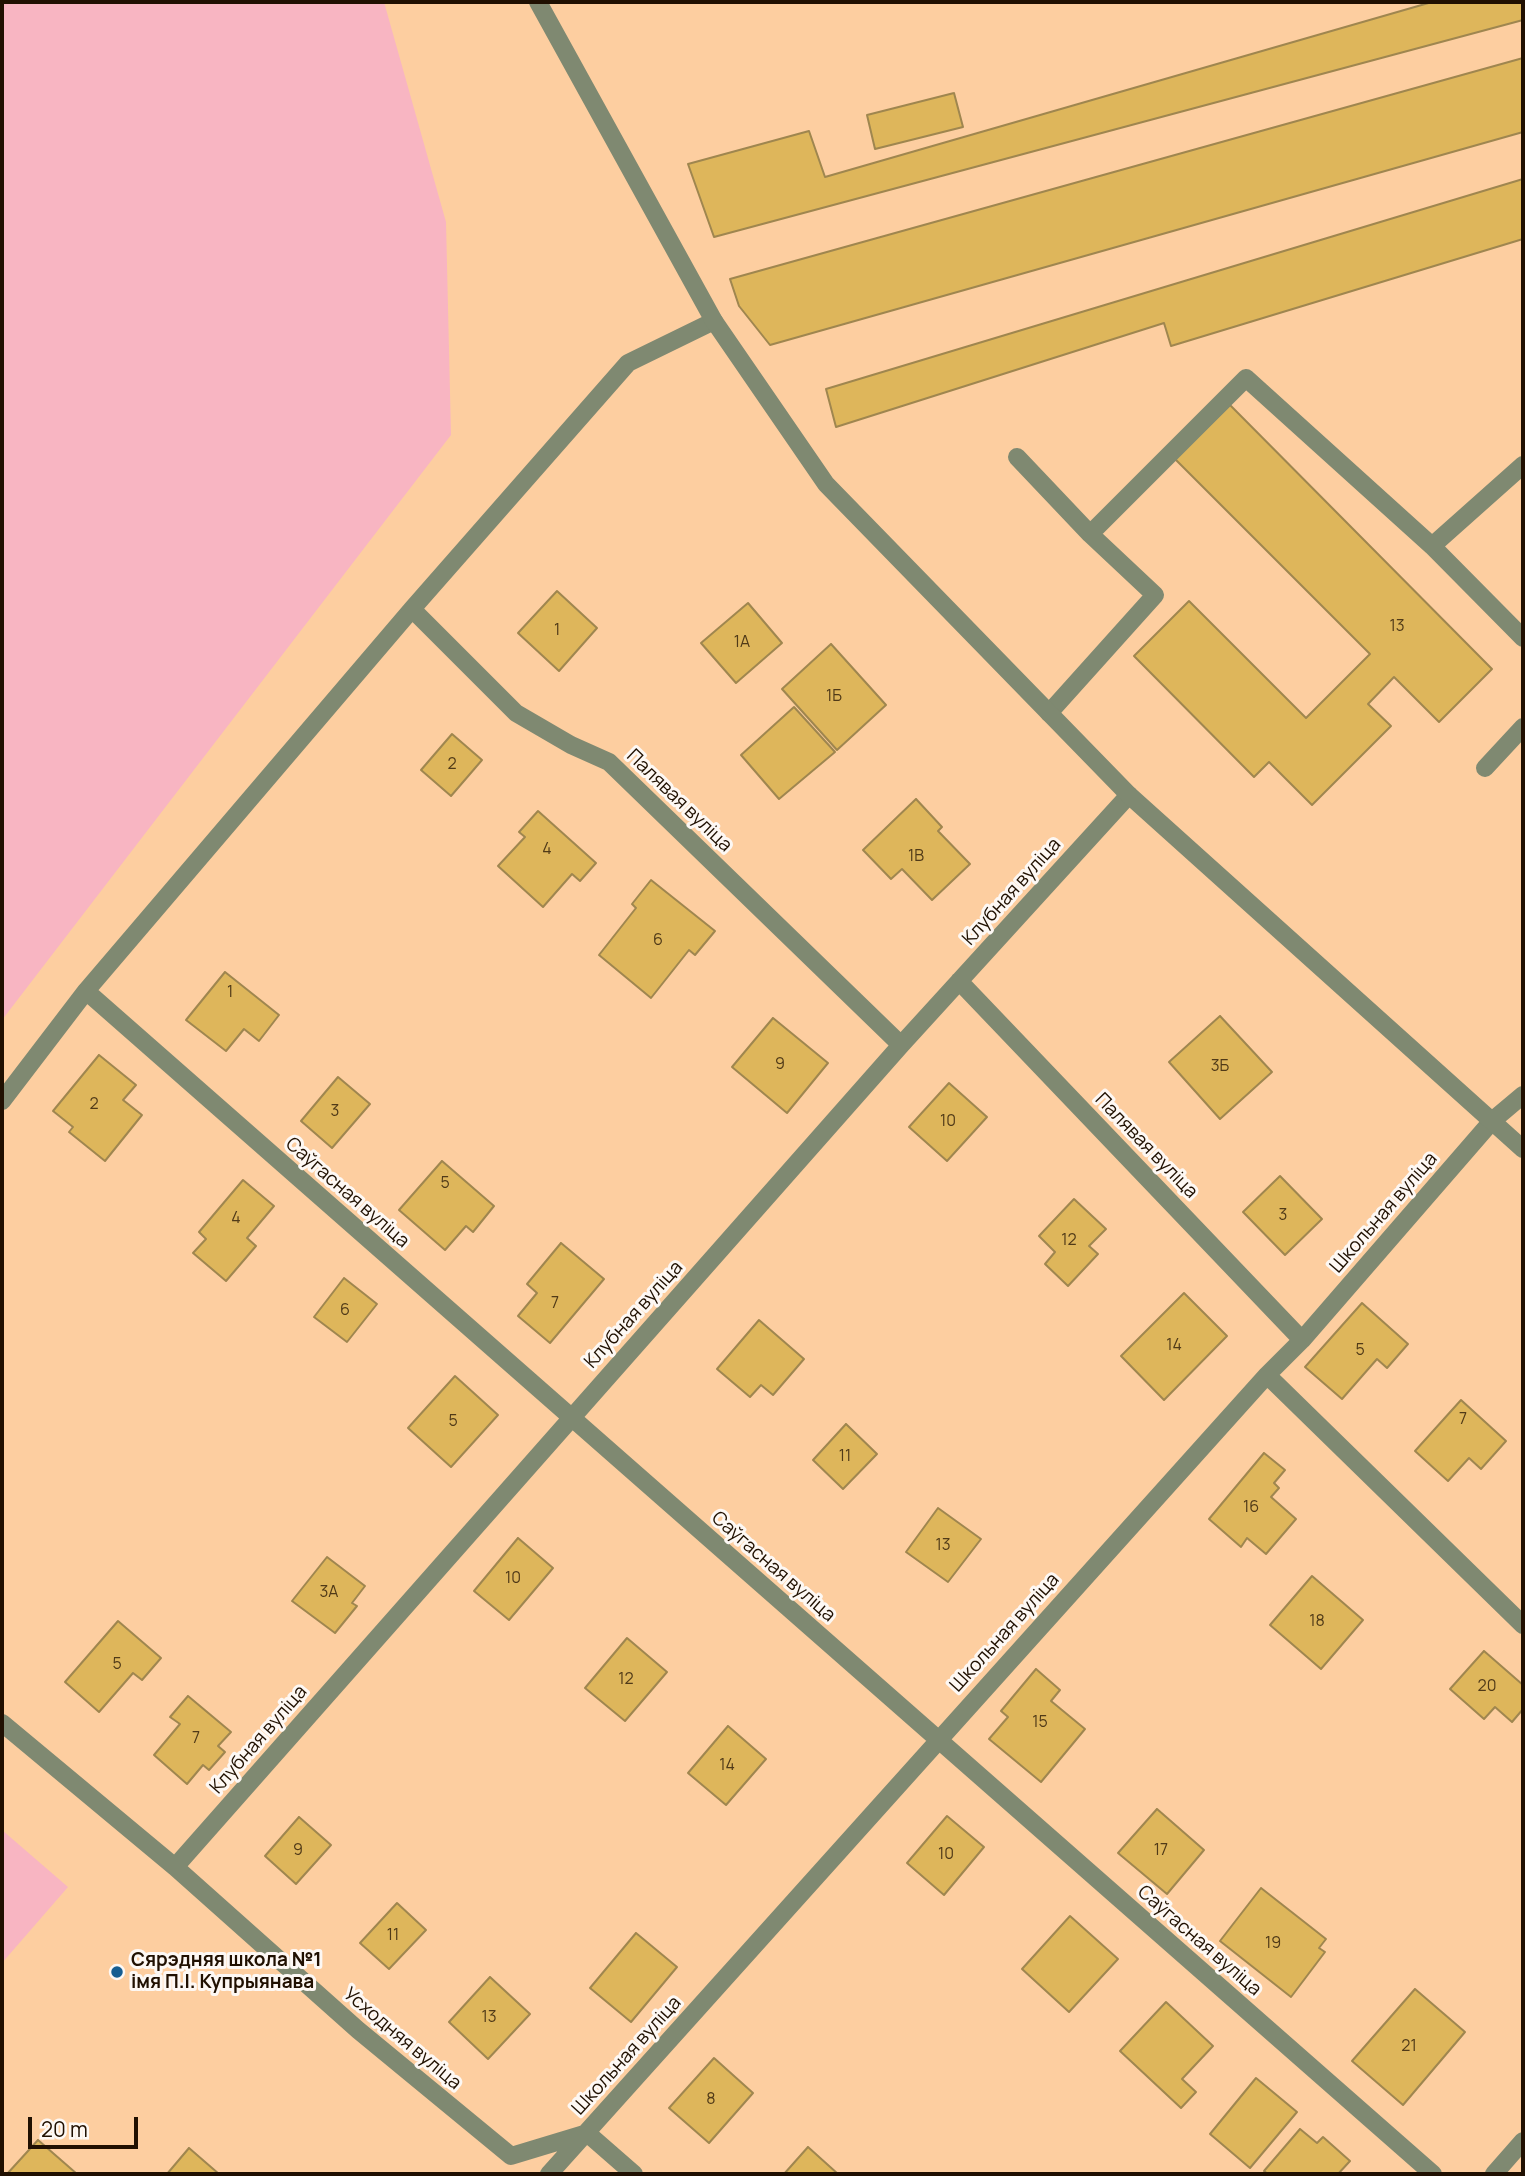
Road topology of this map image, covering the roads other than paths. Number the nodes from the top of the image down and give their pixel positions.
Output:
1 (538, 2) edge
2 (714, 321) junction
3 (1017, 457) dead end
4 (1523, 465) edge
5 (1090, 534) junction
6 (1432, 546) junction
7 (412, 609) junction
8 (1523, 638) edge
9 (1049, 713) junction
10 (1523, 727) edge
11 (1485, 768) dead end
12 (1129, 795) junction
13 (959, 981) junction
14 (86, 991) junction
15 (901, 1045) junction
16 (1523, 1095) edge
17 (2, 1101) edge
18 (1492, 1121) junction
19 (1523, 1149) edge
20 (1302, 1340) junction
21 (1267, 1375) junction
22 (570, 1418) junction
23 (1523, 1625) edge
24 (2, 1723) edge
25 (937, 1740) junction
26 (175, 1867) junction
27 (587, 2133) junction
28 (1523, 2141) edge
29 (550, 2174) edge
30 (634, 2174) edge
31 (1433, 2174) edge
32 (1494, 2174) edge

1 - 2 street
2 - 7 street
2 - 9 street
3 - 5 street
4 - 6 street
5 - 6 street
5 - 9 street
6 - 8 street
7 - 14 street
7 - 15 street, Палявая вуліца
9 - 12 street
10 - 11 street
12 - 13 street, Клубная вуліца
12 - 18 street
13 - 15 street, Клубная вуліца
13 - 20 street, Палявая вуліца
14 - 17 street
14 - 22 street, Саўгасная вуліца
15 - 22 street, Клубная вуліца
16 - 18 street, Школьная вуліца
18 - 19 street
18 - 20 street, Школьная вуліца
20 - 21 street, Школьная вуліца
21 - 23 street
21 - 25 street, Школьная вуліца
22 - 25 street, Саўгасная вуліца
22 - 26 street, Клубная вуліца
24 - 26 street, Усходняя вуліца
25 - 27 street, Школьная вуліца
25 - 31 street, Саўгасная вуліца
26 - 27 street, Усходняя вуліца
27 - 29 street, Школьная вуліца
27 - 30 street
28 - 32 street

